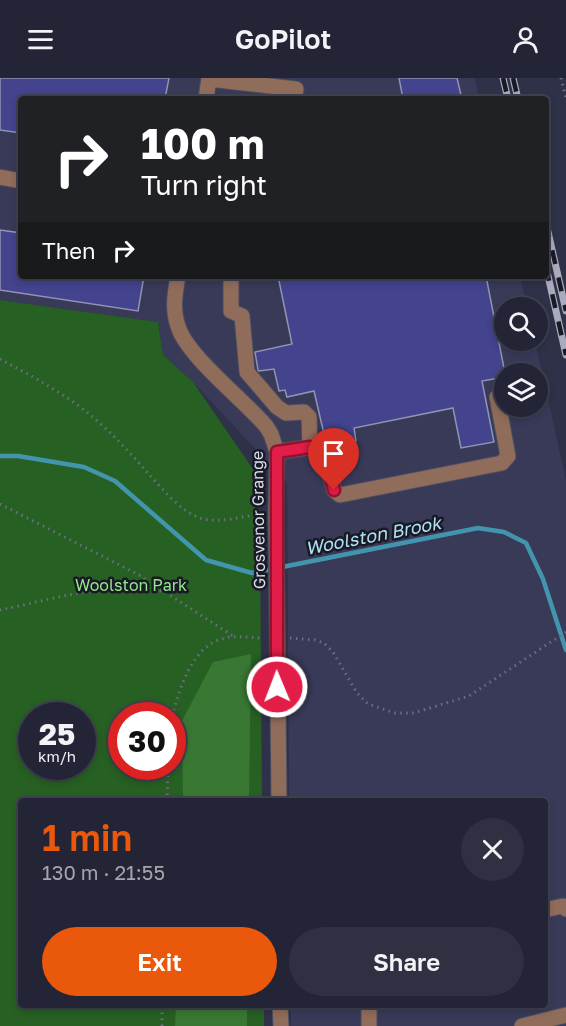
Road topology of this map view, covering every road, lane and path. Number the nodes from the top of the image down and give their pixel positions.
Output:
1 (209, 78) edge
2 (561, 78) edge
3 (206, 96) edge
4 (295, 96) edge
5 (566, 98) edge
6 (0, 177) edge
7 (18, 180) edge
8 (178, 279) edge
9 (231, 279) edge
10 (0, 359) edge
11 (501, 417) edge
12 (310, 447) junction
13 (277, 452) junction
14 (0, 504) edge
15 (276, 512) junction
16 (152, 588) junction
17 (0, 610) edge
18 (566, 632) edge
19 (234, 637) junction
20 (265, 638) dead end
21 (286, 638) dead end
22 (176, 702) edge
23 (168, 780) edge
24 (167, 798) edge
25 (279, 798) edge
26 (548, 909) edge
27 (566, 909) edge
28 (162, 1008) edge
29 (280, 1008) edge
30 (369, 1008) edge
31 (566, 1015) edge
32 (162, 1026) edge
33 (281, 1026) edge
34 (369, 1026) edge
35 (522, 1026) edge

1 - 3 street
1 - 4 street
2 - 5 path
6 - 7 street
8 - 13 street, Grosvenor Grange
9 - 12 street
10 - 15 path
11 - 12 street
12 - 13 street
13 - 15 street, Grosvenor Grange
14 - 16 path
15 - 25 street, Grosvenor Grange
16 - 17 path
16 - 19 path
18 - 21 path
19 - 20 path
19 - 22 path
23 - 24 path
26 - 27 street
28 - 32 path
29 - 33 street
30 - 34 street
31 - 35 street

